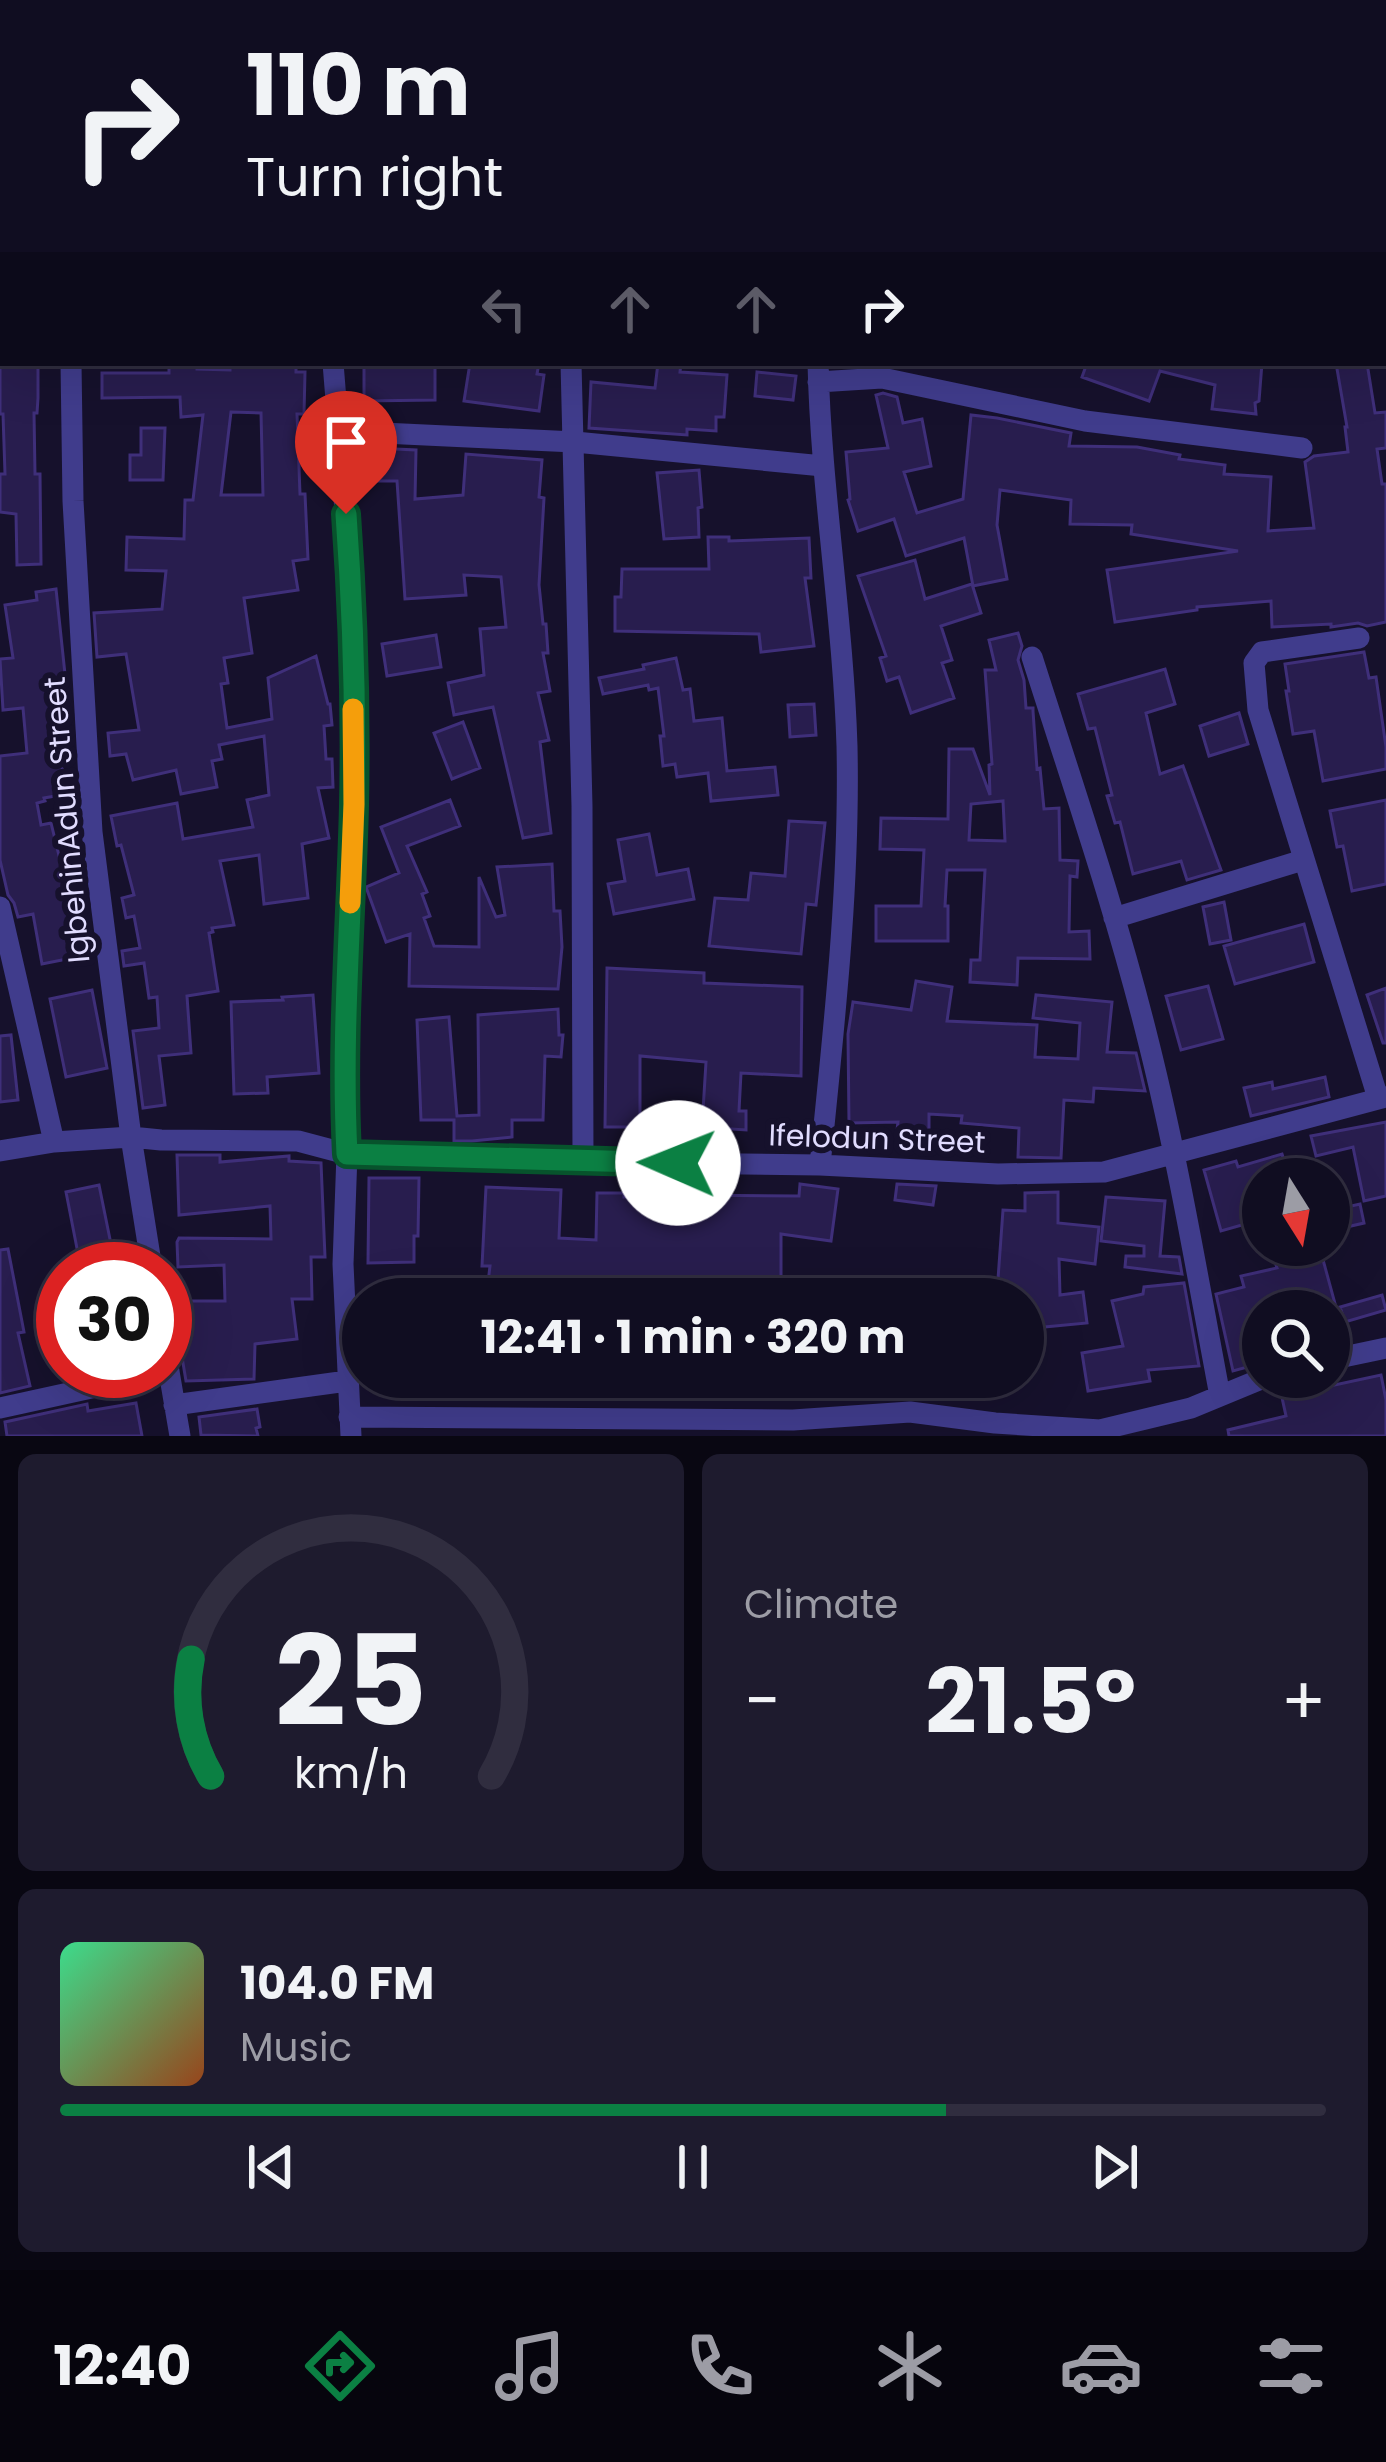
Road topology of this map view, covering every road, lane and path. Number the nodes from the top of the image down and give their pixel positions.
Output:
1 (71, 366) edge
2 (333, 366) edge
3 (571, 366) edge
4 (818, 373) edge
5 (340, 431) junction
6 (575, 442) junction
7 (1301, 448) dead end
8 (824, 466) junction
9 (1359, 638) dead end
10 (1032, 657) dead end
11 (1303, 860) junction
12 (0, 907) edge
13 (1114, 918) junction
14 (1382, 1097) edge
15 (131, 1136) junction
16 (54, 1142) junction
17 (0, 1151) edge
18 (347, 1154) junction
19 (1174, 1154) junction
20 (583, 1162) junction
21 (820, 1165) junction
22 (148, 1242) edge
23 (343, 1278) edge
24 (1386, 1348) edge
25 (1350, 1356) edge
26 (342, 1382) edge
27 (1242, 1387) edge
28 (1220, 1396) junction
29 (36, 1398) edge
30 (174, 1398) edge
31 (175, 1405) junction
32 (0, 1408) edge
33 (350, 1426) edge
34 (180, 1436) edge

1 - 15 street, IgbehinAdun Street
2 - 5 street
3 - 6 street
4 - 7 street
4 - 8 street
5 - 6 street
5 - 18 street
6 - 8 street
6 - 20 street
8 - 21 street
9 - 11 street
10 - 13 street
11 - 13 street
11 - 14 street
12 - 16 street
13 - 19 street
14 - 19 street, Ifelodun Street
15 - 16 street, Ifelodun Street
15 - 18 street, Ifelodun Street
15 - 22 street, IgbehinAdun Street
16 - 17 street, Ifelodun Street
18 - 20 street, Ifelodun Street
18 - 23 street
19 - 21 street, Ifelodun Street
19 - 28 street
20 - 21 street, Ifelodun Street
24 - 25 street
26 - 31 street
27 - 28 street
28 - 33 street
29 - 32 street
30 - 31 street
31 - 34 street

